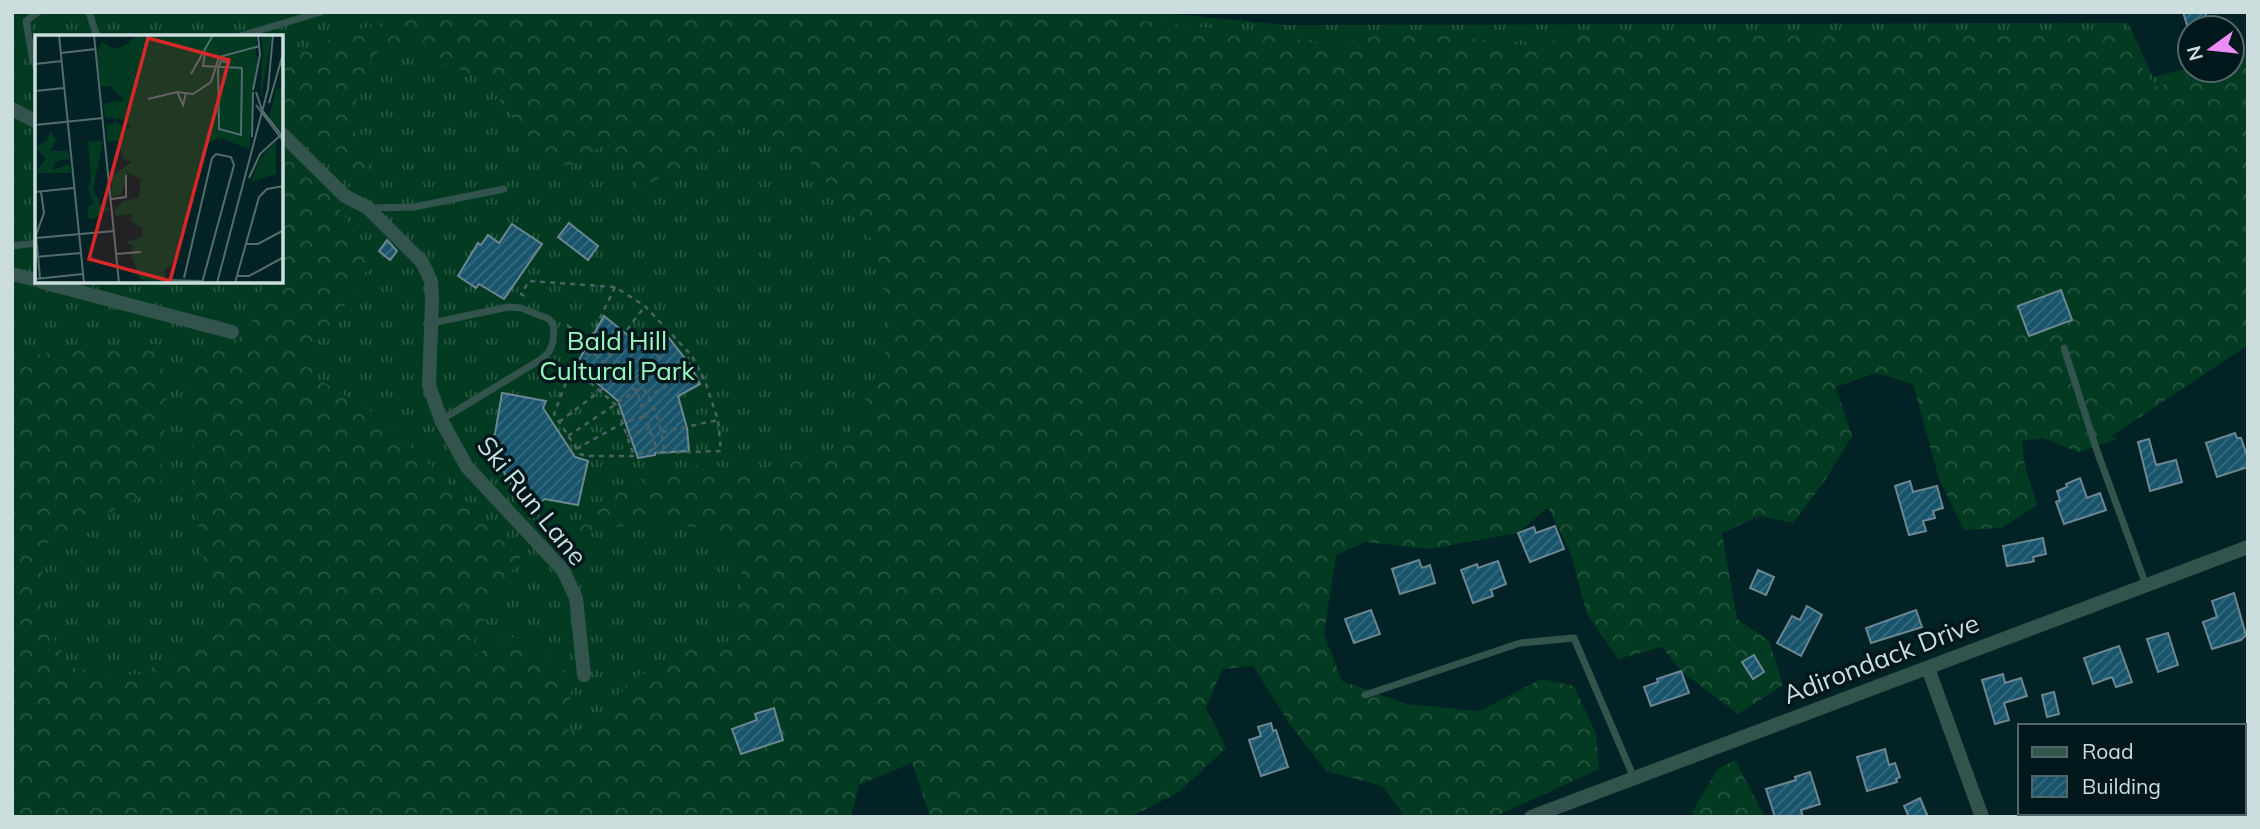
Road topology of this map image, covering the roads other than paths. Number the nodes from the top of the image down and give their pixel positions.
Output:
1 (38, 12) edge
2 (89, 12) edge
3 (321, 12) edge
4 (96, 35) edge
5 (244, 35) edge
6 (35, 64) edge
7 (12, 109) edge
8 (35, 121) edge
9 (284, 136) edge
10 (504, 189) dead end
11 (368, 208) junction
12 (35, 243) edge
13 (12, 246) edge
14 (12, 274) edge
15 (35, 280) edge
16 (50, 284) edge
17 (432, 323) junction
18 (232, 332) dead end
19 (2064, 348) dead end
20 (441, 420) junction
21 (2248, 547) edge
22 (2146, 586) junction
23 (1927, 668) junction
24 (584, 675) dead end
25 (1366, 695) dead end
26 (1634, 778) junction
27 (1531, 817) edge
28 (1982, 817) edge

1 - 6 lane
2 - 4 lane
3 - 5 lane
7 - 8 street
9 - 11 street, Ski Run Lane
10 - 11 lane
11 - 17 street, Ski Run Lane
12 - 13 lane
14 - 15 street
16 - 18 street
17 - 20 street, Ski Run Lane
17 - 20 lane
19 - 22 lane
20 - 24 street, Ski Run Lane
21 - 22 street, Adirondack Drive
22 - 23 street, Adirondack Drive
23 - 26 street, Adirondack Drive
23 - 28 street
25 - 26 lane
26 - 27 street, Adirondack Drive

